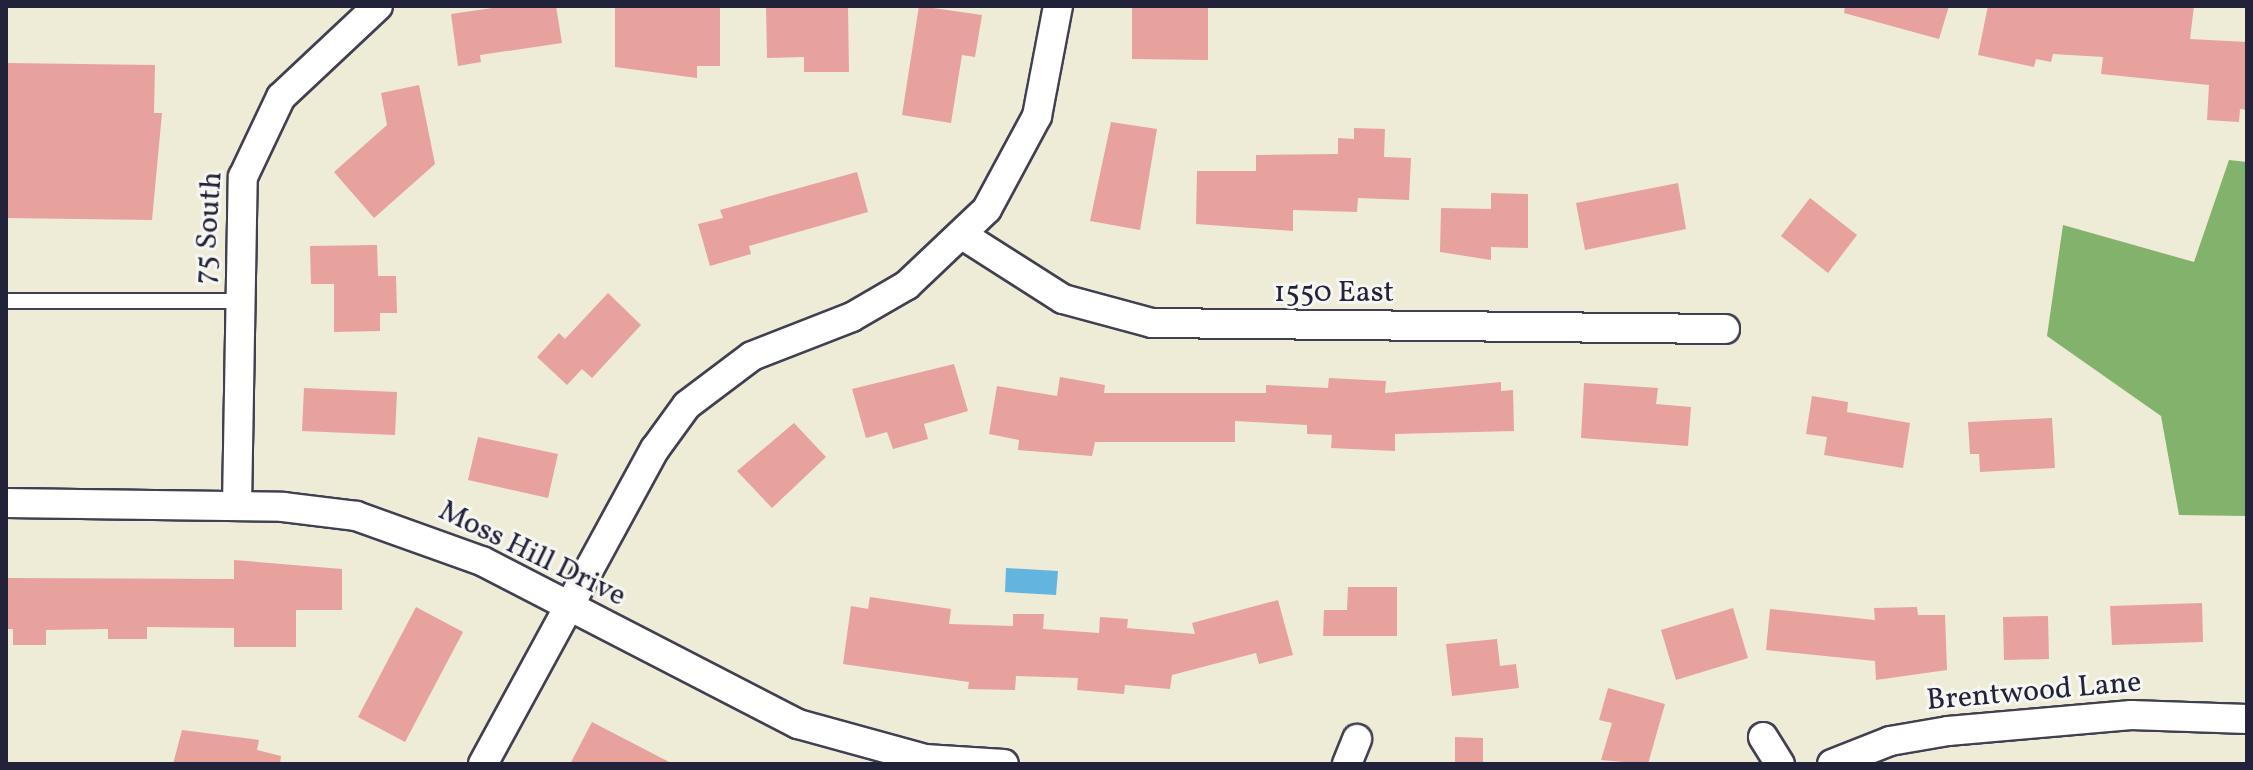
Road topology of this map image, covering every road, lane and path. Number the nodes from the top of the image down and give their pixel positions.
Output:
1 (378, 6) edge
2 (1058, 6) edge
3 (964, 236) junction
4 (6, 301) edge
5 (237, 301) junction
6 (1725, 329) dead end
7 (6, 503) edge
8 (237, 506) junction
9 (569, 607) junction
10 (2247, 719) edge
11 (1763, 737) dead end
12 (483, 764) edge
13 (1004, 764) edge
14 (1780, 764) edge
15 (1832, 764) edge

1 - 5 street, 75 South
2 - 3 street
3 - 6 street, 1550 East
3 - 9 street
4 - 5 lane
5 - 8 street, 75 South
7 - 8 street, Moss Hill Drive
8 - 9 street, Moss Hill Drive
9 - 12 street
9 - 13 street, Moss Hill Drive
10 - 15 street, Brentwood Lane
11 - 14 street

